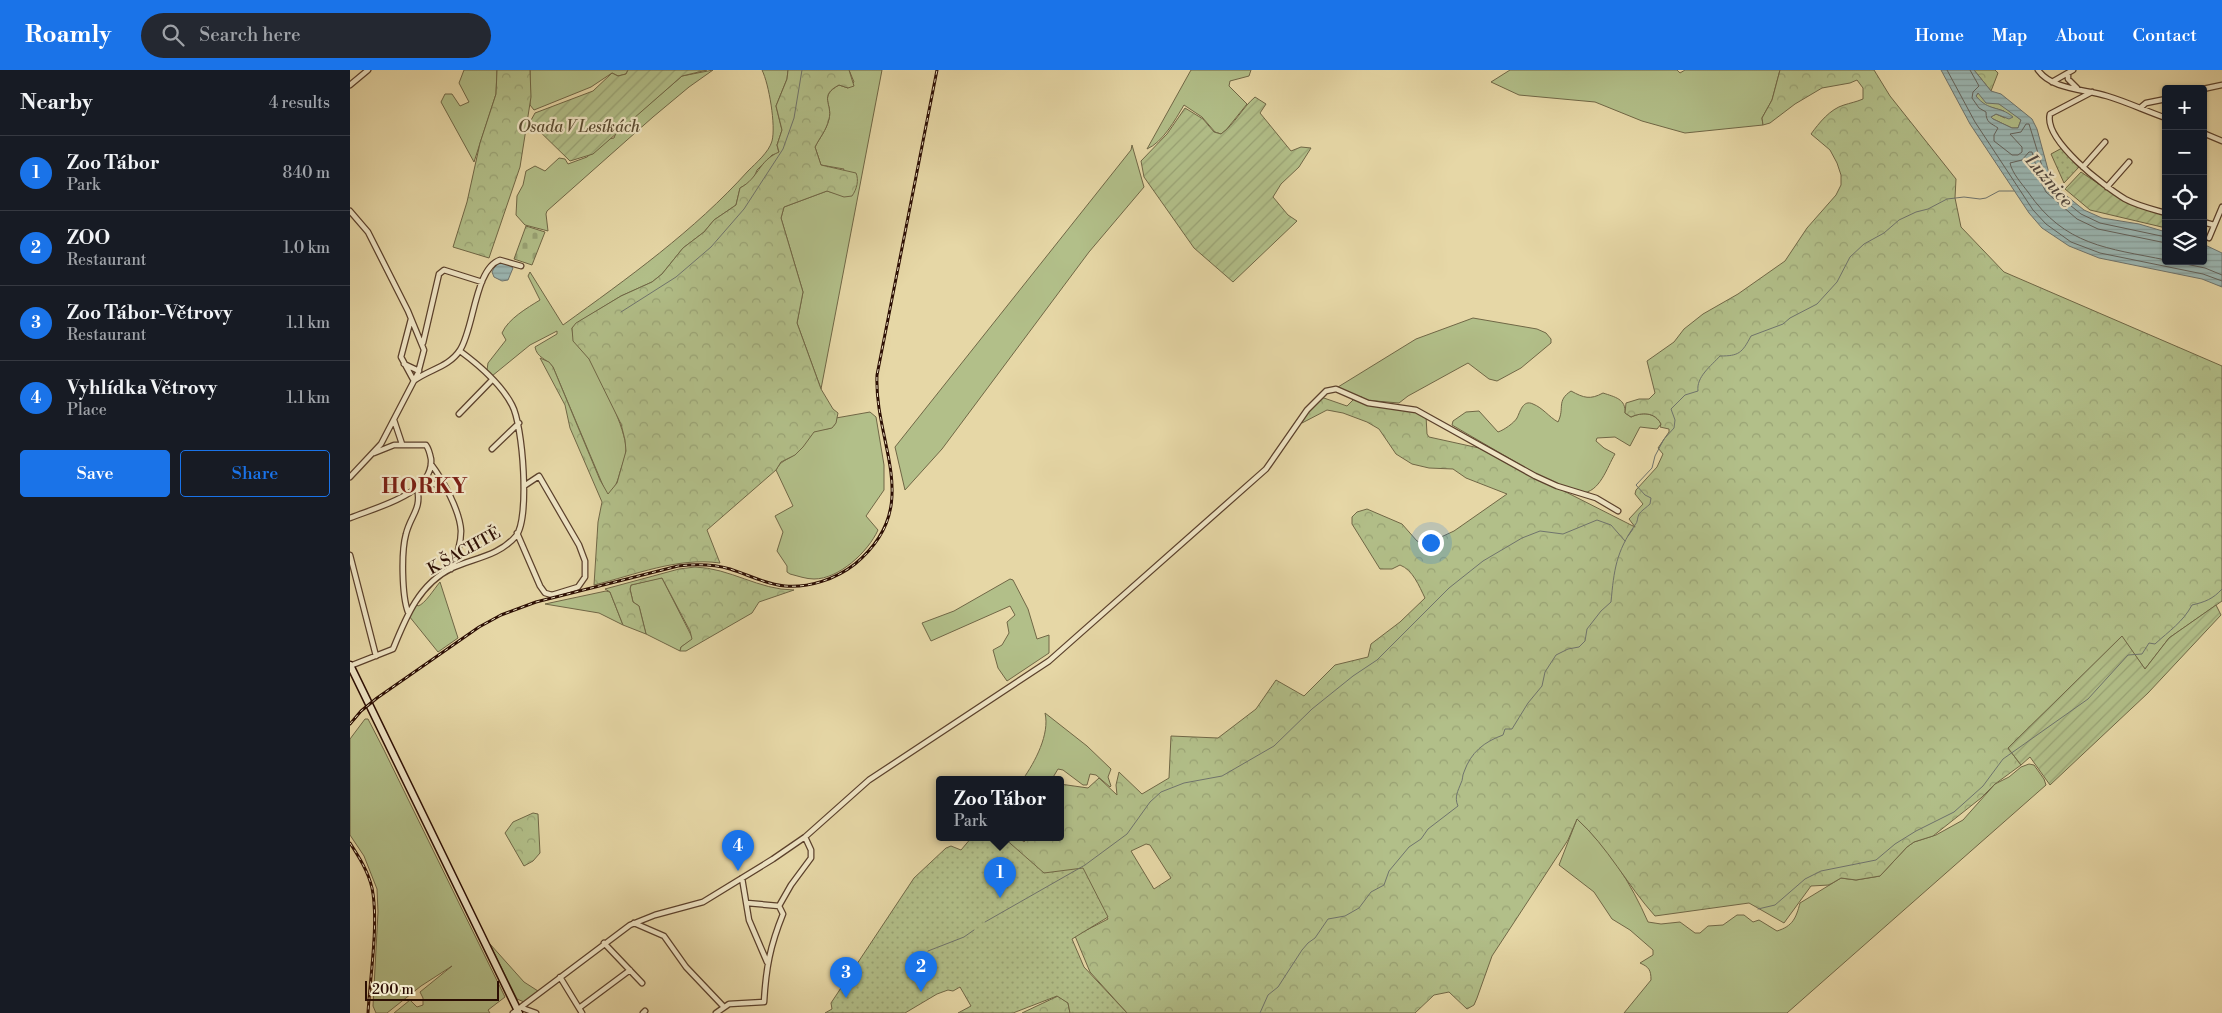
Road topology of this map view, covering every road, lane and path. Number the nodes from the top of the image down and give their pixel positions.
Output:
1 (368, 70) edge
2 (2038, 70) edge
3 (2073, 70) edge
4 (2068, 73) junction
5 (2052, 82) junction
6 (350, 84) edge
7 (2222, 85) edge
8 (2077, 88) junction
9 (2207, 88) edge
10 (2092, 92) junction
11 (2162, 99) edge
12 (2140, 108) junction
13 (2162, 116) edge
14 (2207, 135) edge
15 (2222, 141) edge
16 (2105, 142) dead end
17 (2129, 162) dead end
18 (2084, 167) junction
19 (2107, 186) junction
20 (2222, 207) edge
21 (350, 211) edge
22 (2162, 212) edge
23 (2207, 223) edge
24 (2214, 225) junction
25 (2209, 238) dead end
26 (521, 266) dead end
27 (482, 282) junction
28 (411, 319) junction
29 (423, 343) junction
30 (460, 351) junction
31 (404, 364) junction
32 (419, 371) junction
33 (492, 380) junction
34 (414, 381) junction
35 (459, 414) dead end
36 (394, 418) junction
37 (519, 423) junction
38 (402, 444) junction
39 (492, 449) dead end
40 (372, 454) junction
41 (431, 464) junction
42 (350, 477) edge
43 (422, 483) junction
44 (444, 485) junction
45 (417, 486) junction
46 (524, 486) junction
47 (1618, 511) dead end
48 (350, 518) edge
49 (518, 533) junction
50 (350, 555) edge
51 (451, 569) junction
52 (408, 612) junction
53 (376, 656) junction
54 (350, 666) edge
55 (805, 837) junction
56 (742, 878) junction
57 (747, 902) junction
58 (779, 906) junction
59 (634, 923) junction
60 (604, 943) junction
61 (767, 964) junction
62 (630, 970) junction
63 (560, 977) junction
64 (642, 983) dead end
65 (723, 1006) junction
66 (518, 1011) edge
67 (581, 1011) edge
68 (536, 1013) edge
69 (716, 1013) edge

1 - 6 street
2 - 5 street
3 - 4 street
4 - 5 street
4 - 8 street
5 - 8 street
7 - 9 street
8 - 10 street
10 - 12 street
10 - 18 street
11 - 12 street
12 - 13 street
14 - 15 street
16 - 18 street
17 - 19 street
18 - 19 street
19 - 22 street
20 - 24 street
21 - 28 street
23 - 24 street
24 - 25 street
26 - 27 street
27 - 29 street
27 - 30 street
28 - 29 street
28 - 31 street
29 - 32 street
30 - 33 street, K ŠACHTĚ
30 - 34 street
31 - 32 street
31 - 34 street
32 - 34 street
33 - 35 street
33 - 37 street, K ŠACHTĚ
34 - 36 street
36 - 38 street
36 - 40 street
37 - 39 street
37 - 46 street, K ŠACHTĚ
38 - 40 street
38 - 41 street
40 - 42 street
41 - 43 street
41 - 44 street
43 - 44 street
43 - 45 street
44 - 51 street
45 - 48 street
45 - 52 street
46 - 49 street, K ŠACHTĚ
46 - 49 street
47 - 55 street
49 - 51 street, K ŠACHTĚ
50 - 53 street
51 - 52 street, K ŠACHTĚ
52 - 53 street, K ŠACHTĚ
53 - 54 street, K ŠACHTĚ
54 - 66 street
55 - 56 street
55 - 58 street
56 - 57 street
56 - 59 street
57 - 58 street
57 - 61 street
58 - 61 street
59 - 60 street
59 - 65 street
60 - 62 street
60 - 63 street
61 - 65 street
62 - 64 street
62 - 67 street
63 - 66 street
63 - 67 street
65 - 69 street
66 - 68 street

